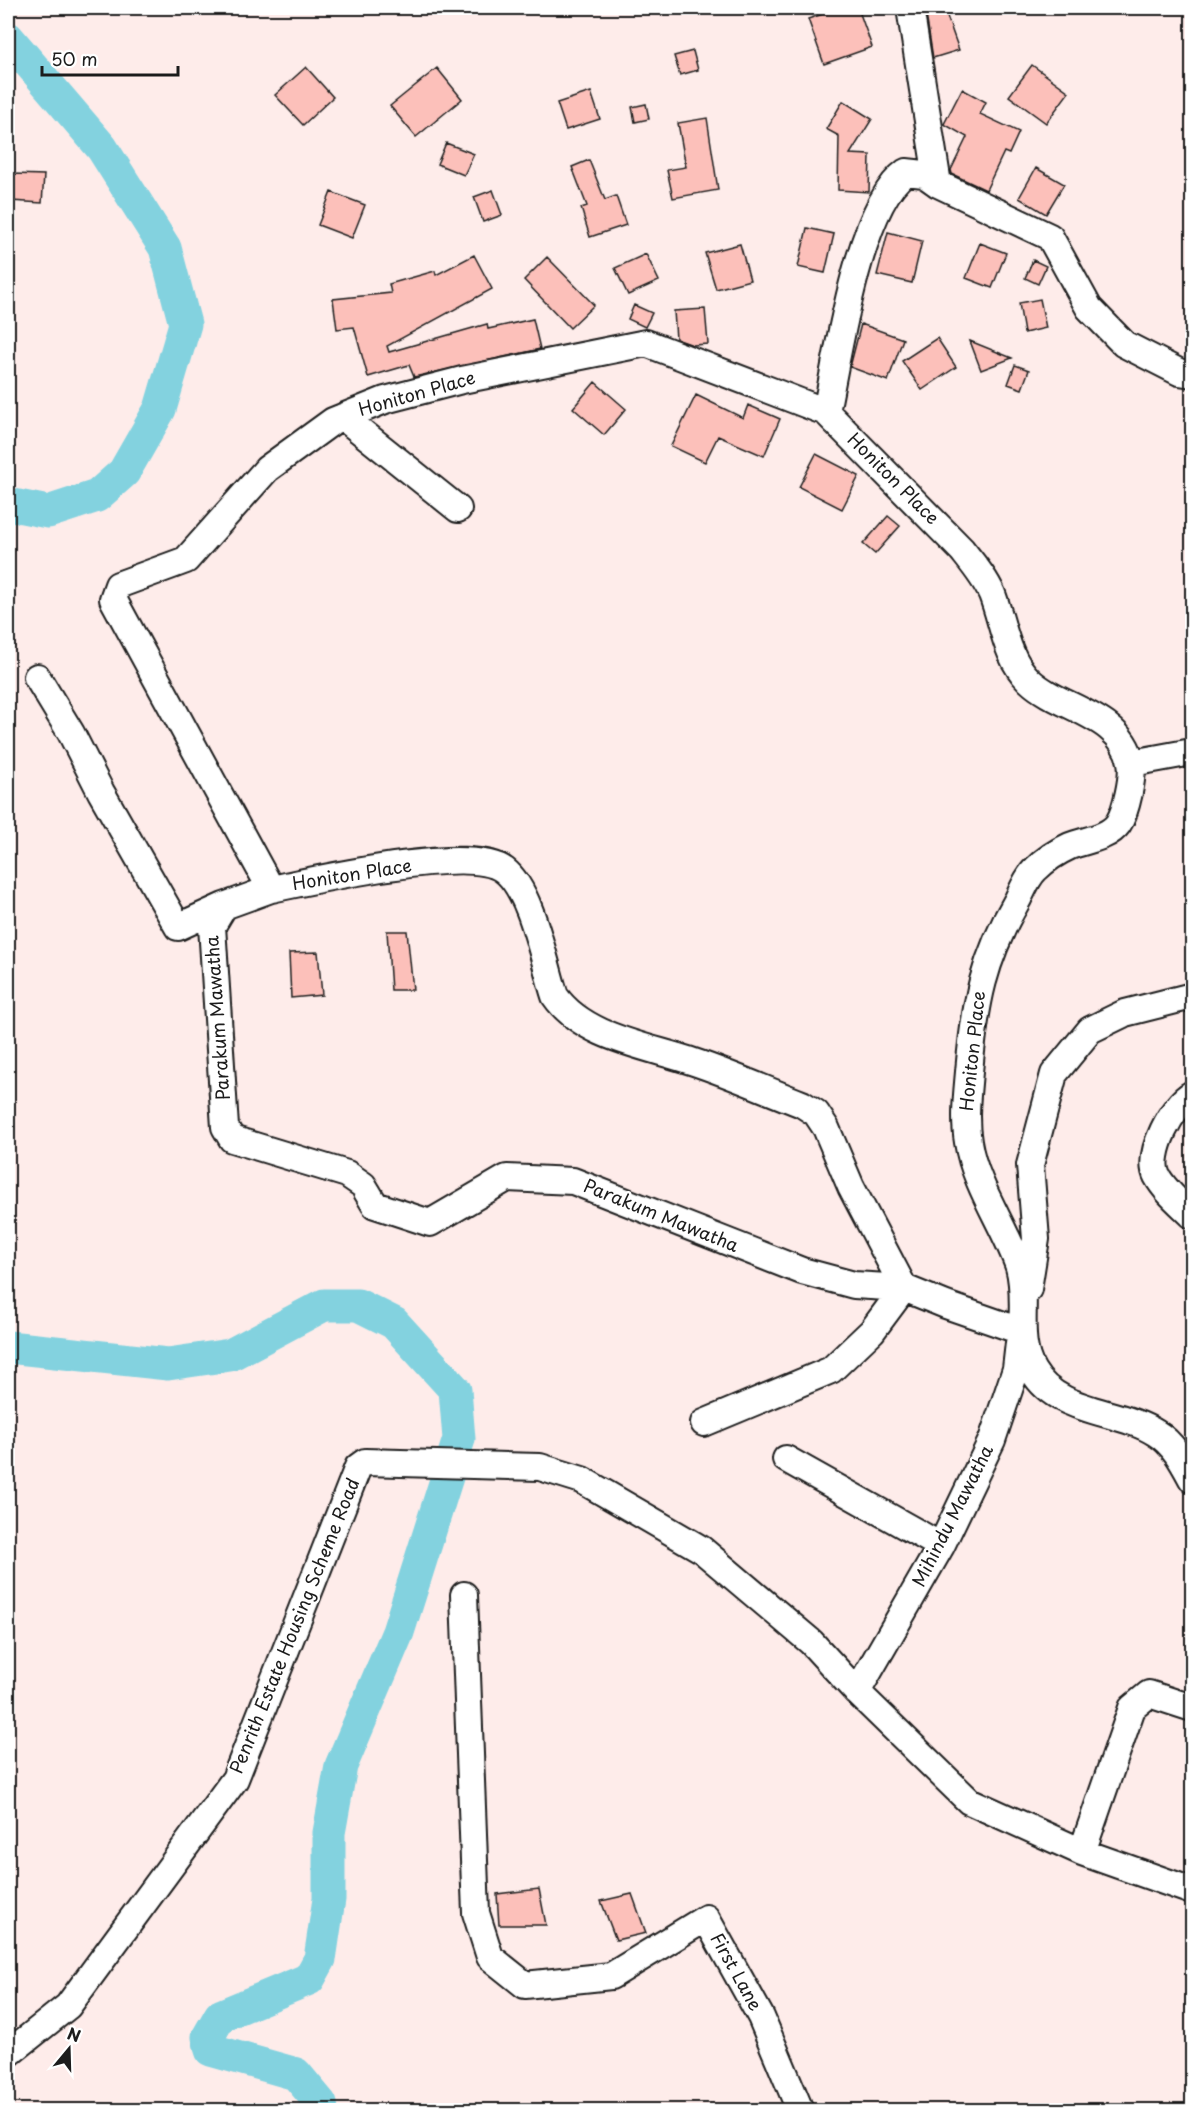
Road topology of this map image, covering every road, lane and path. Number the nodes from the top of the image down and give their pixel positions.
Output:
1 (910, 8) edge
2 (938, 184) junction
3 (1192, 374) edge
4 (826, 412) junction
5 (343, 417) junction
6 (458, 509) dead end
7 (37, 677) dead end
8 (1192, 752) edge
9 (1132, 763) junction
10 (271, 889) junction
11 (224, 906) junction
12 (1192, 996) edge
13 (1192, 1094) edge
14 (1192, 1215) edge
15 (904, 1288) junction
16 (1021, 1330) junction
17 (704, 1423) dead end
18 (786, 1459) dead end
19 (1192, 1479) edge
20 (941, 1546) junction
21 (464, 1595) dead end
22 (857, 1692) junction
23 (1192, 1708) edge
24 (1082, 1852) junction
25 (1192, 1891) edge
26 (8, 2054) edge
27 (800, 2110) edge

1 - 2 street
2 - 3 street
2 - 4 street
4 - 5 street, Honiton Place
4 - 9 street, Honiton Place
5 - 6 street
5 - 10 street, Honiton Place
7 - 11 street
8 - 9 street
9 - 16 street, Honiton Place
10 - 11 street
10 - 15 street, Honiton Place
11 - 15 street, Parakum Mawatha
12 - 16 street
13 - 14 street
15 - 16 street
15 - 17 street
16 - 19 street, Honiton Place
16 - 20 street, Mihindu Mawatha
18 - 20 street
20 - 22 street, Mihindu Mawatha
21 - 27 street, First Lane
22 - 24 street, Penrith Estate Housing Scheme Road
22 - 26 street, Penrith Estate Housing Scheme Road
23 - 24 street
24 - 25 street, Penrith Estate Housing Scheme Road

